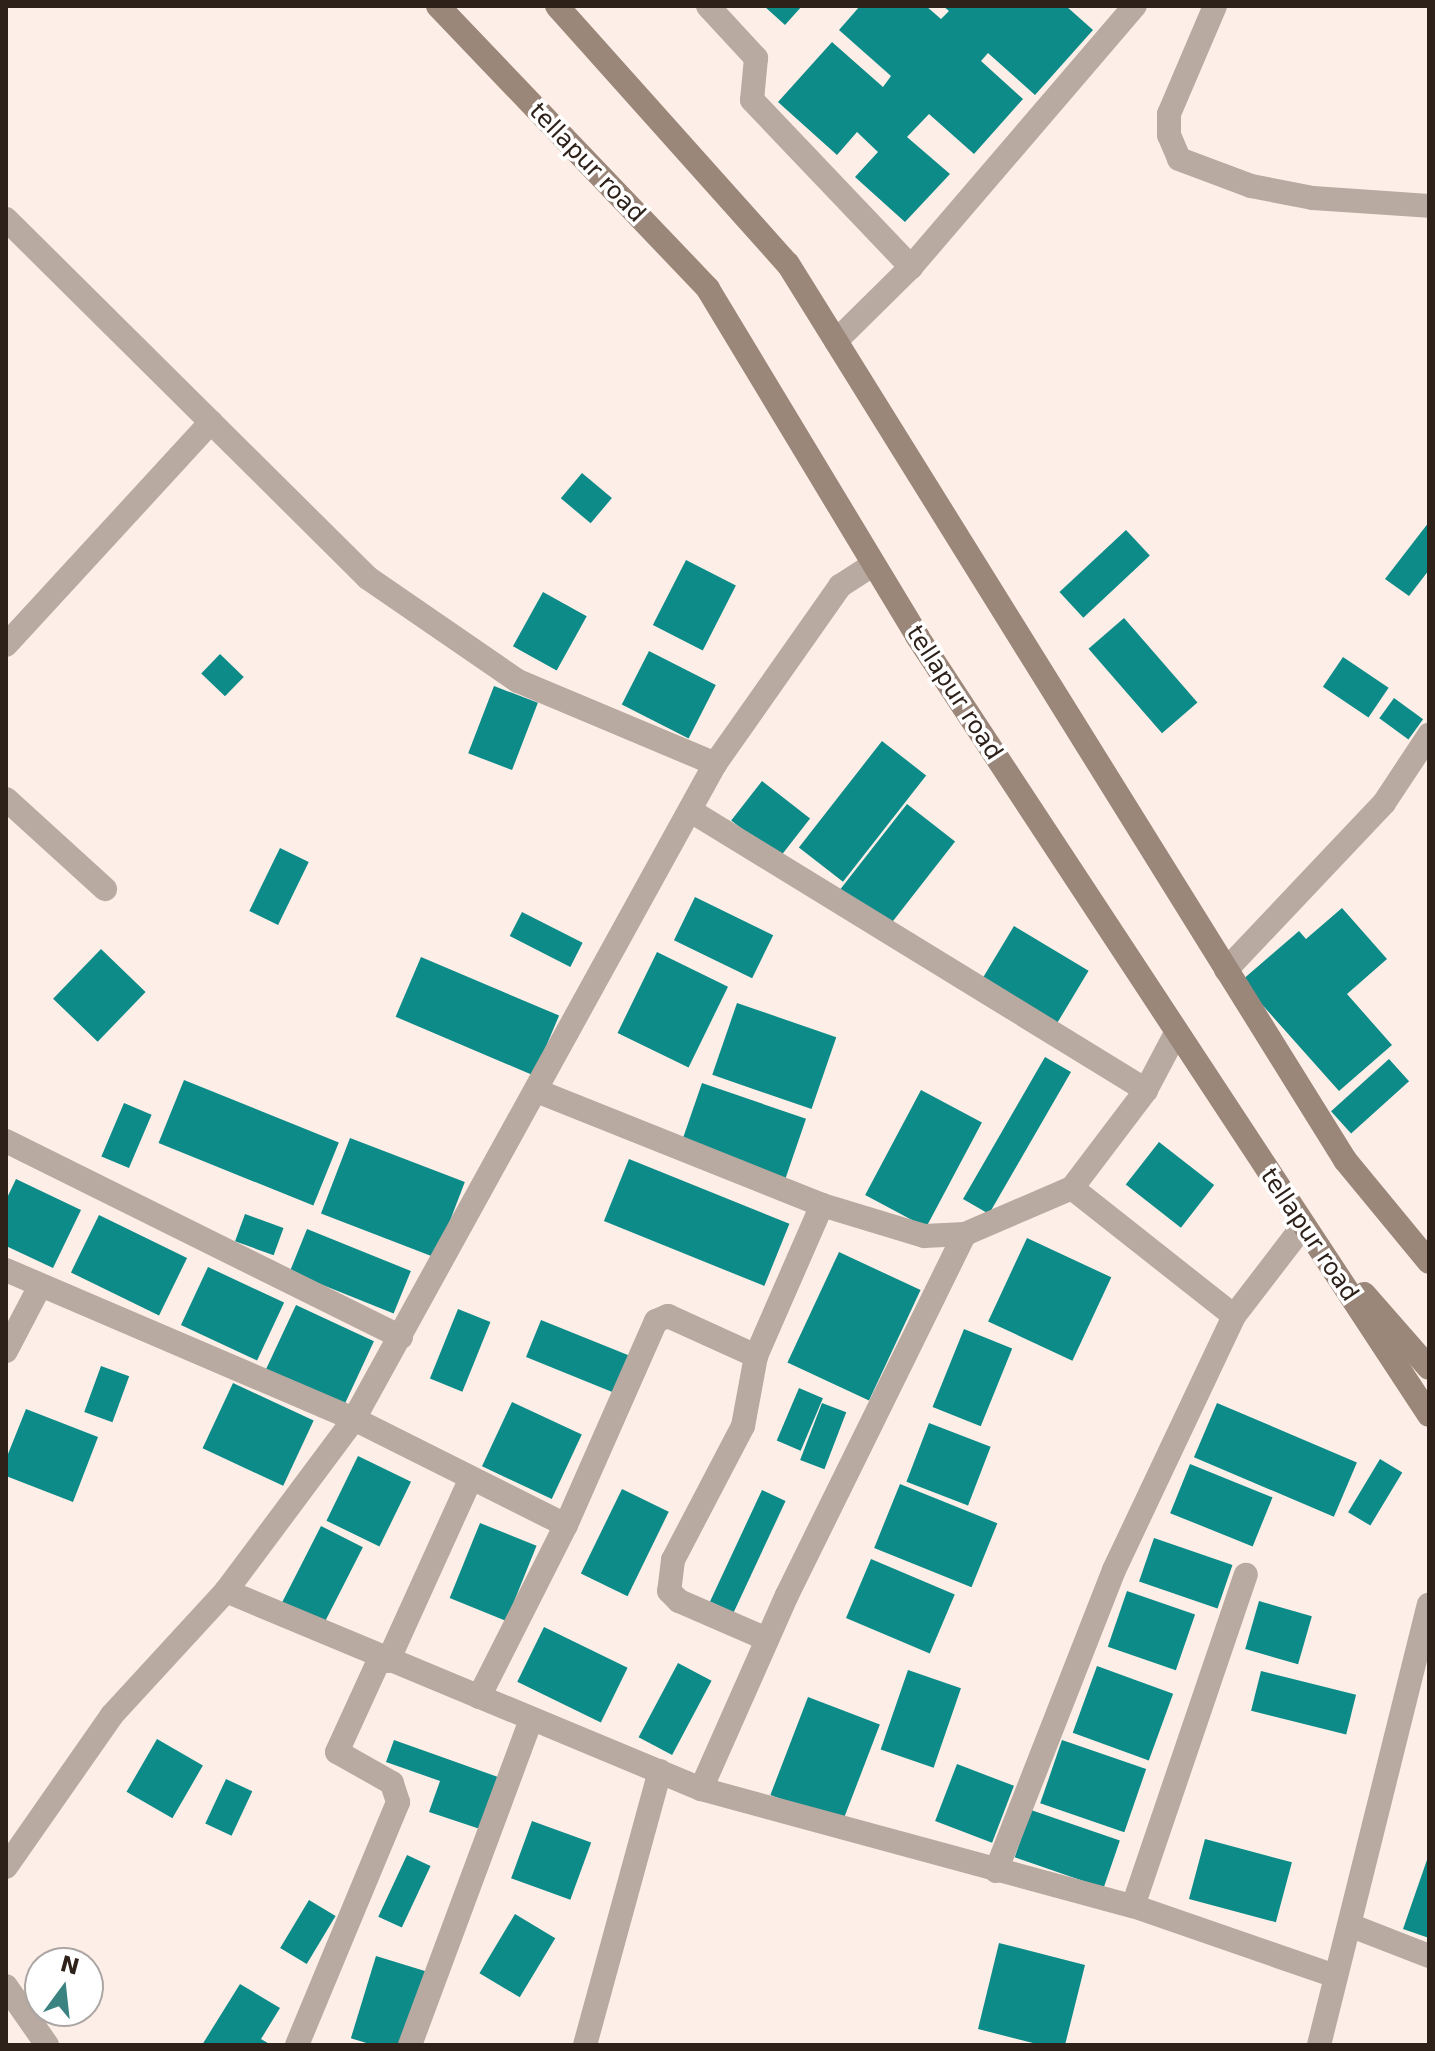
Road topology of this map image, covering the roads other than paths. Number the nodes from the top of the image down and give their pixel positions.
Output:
1 (438, 6) edge
2 (557, 6) edge
3 (708, 6) edge
4 (1135, 6) edge
5 (1215, 6) edge
6 (1429, 206) edge
7 (6, 219) edge
8 (911, 267) junction
9 (836, 341) junction
10 (211, 422) junction
11 (874, 564) junction
12 (6, 645) edge
13 (1429, 735) edge
14 (715, 764) junction
15 (6, 799) edge
16 (691, 811) junction
17 (105, 889) dead end
18 (1226, 970) junction
19 (1176, 1033) junction
20 (1146, 1090) junction
21 (537, 1091) junction
22 (6, 1141) edge
23 (1072, 1188) junction
24 (822, 1205) junction
25 (1303, 1226) junction
26 (965, 1234) junction
27 (1429, 1260) edge
28 (6, 1270) edge
29 (40, 1286) junction
30 (1234, 1316) junction
31 (401, 1337) junction
32 (6, 1351) edge
33 (756, 1356) junction
34 (1429, 1368) edge
35 (1429, 1415) edge
36 (354, 1419) junction
37 (470, 1480) junction
38 (566, 1525) junction
39 (1246, 1575) dead end
40 (226, 1591) junction
41 (1429, 1605) edge
42 (767, 1639) junction
43 (384, 1659) junction
44 (479, 1697) junction
45 (531, 1719) junction
46 (660, 1771) junction
47 (701, 1789) junction
48 (6, 1867) edge
49 (996, 1871) junction
50 (1133, 1906) junction
51 (1352, 1926) junction
52 (1429, 1956) edge
53 (1335, 1976) junction
54 (6, 1986) edge
55 (47, 2045) edge
56 (297, 2045) edge
57 (410, 2045) edge
58 (585, 2045) edge
59 (1319, 2045) edge

1 - 11 street, tellapur road
2 - 9 street
3 - 8 street
4 - 8 street
5 - 6 street
7 - 10 street
8 - 9 street
9 - 18 street
10 - 12 street
10 - 14 street
11 - 14 street
11 - 19 street, tellapur road
13 - 18 street
14 - 16 street
15 - 17 street
16 - 20 street
16 - 21 street
18 - 27 street
19 - 20 street
19 - 25 street, tellapur road
20 - 23 street
21 - 24 street
21 - 31 street
22 - 31 street
23 - 26 street
23 - 30 street
24 - 26 street
24 - 33 street
25 - 30 street
25 - 34 street
25 - 35 street, tellapur road
26 - 42 street
28 - 29 street
29 - 32 street
29 - 36 street
30 - 49 street
31 - 36 street
33 - 38 street
33 - 42 street
36 - 37 street
36 - 40 street
37 - 38 street
37 - 43 street
38 - 44 street
39 - 50 street
40 - 43 street
40 - 48 street
41 - 51 street
42 - 47 street
43 - 44 street
43 - 56 street
44 - 45 street
45 - 46 street
45 - 57 street
46 - 47 street
46 - 58 street
47 - 49 street
49 - 50 street
50 - 53 street
51 - 52 street
51 - 53 street
53 - 59 street
54 - 55 street

